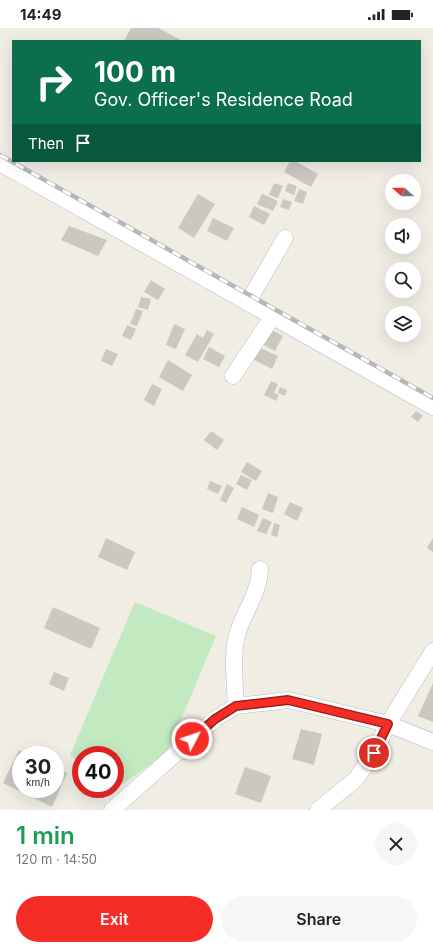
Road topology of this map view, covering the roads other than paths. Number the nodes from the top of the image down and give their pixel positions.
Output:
1 (0, 163) edge
2 (285, 238) dead end
3 (248, 302) junction
4 (273, 316) junction
5 (233, 376) dead end
6 (433, 407) edge
7 (260, 569) dead end
8 (433, 651) edge
9 (236, 706) junction
10 (388, 724) junction
11 (433, 742) edge
12 (112, 810) edge
13 (318, 810) edge

1 - 3 street
2 - 3 street
3 - 4 street
4 - 5 street
4 - 6 street
7 - 9 street
8 - 10 street
9 - 10 street
9 - 12 street
10 - 11 street
10 - 13 street

